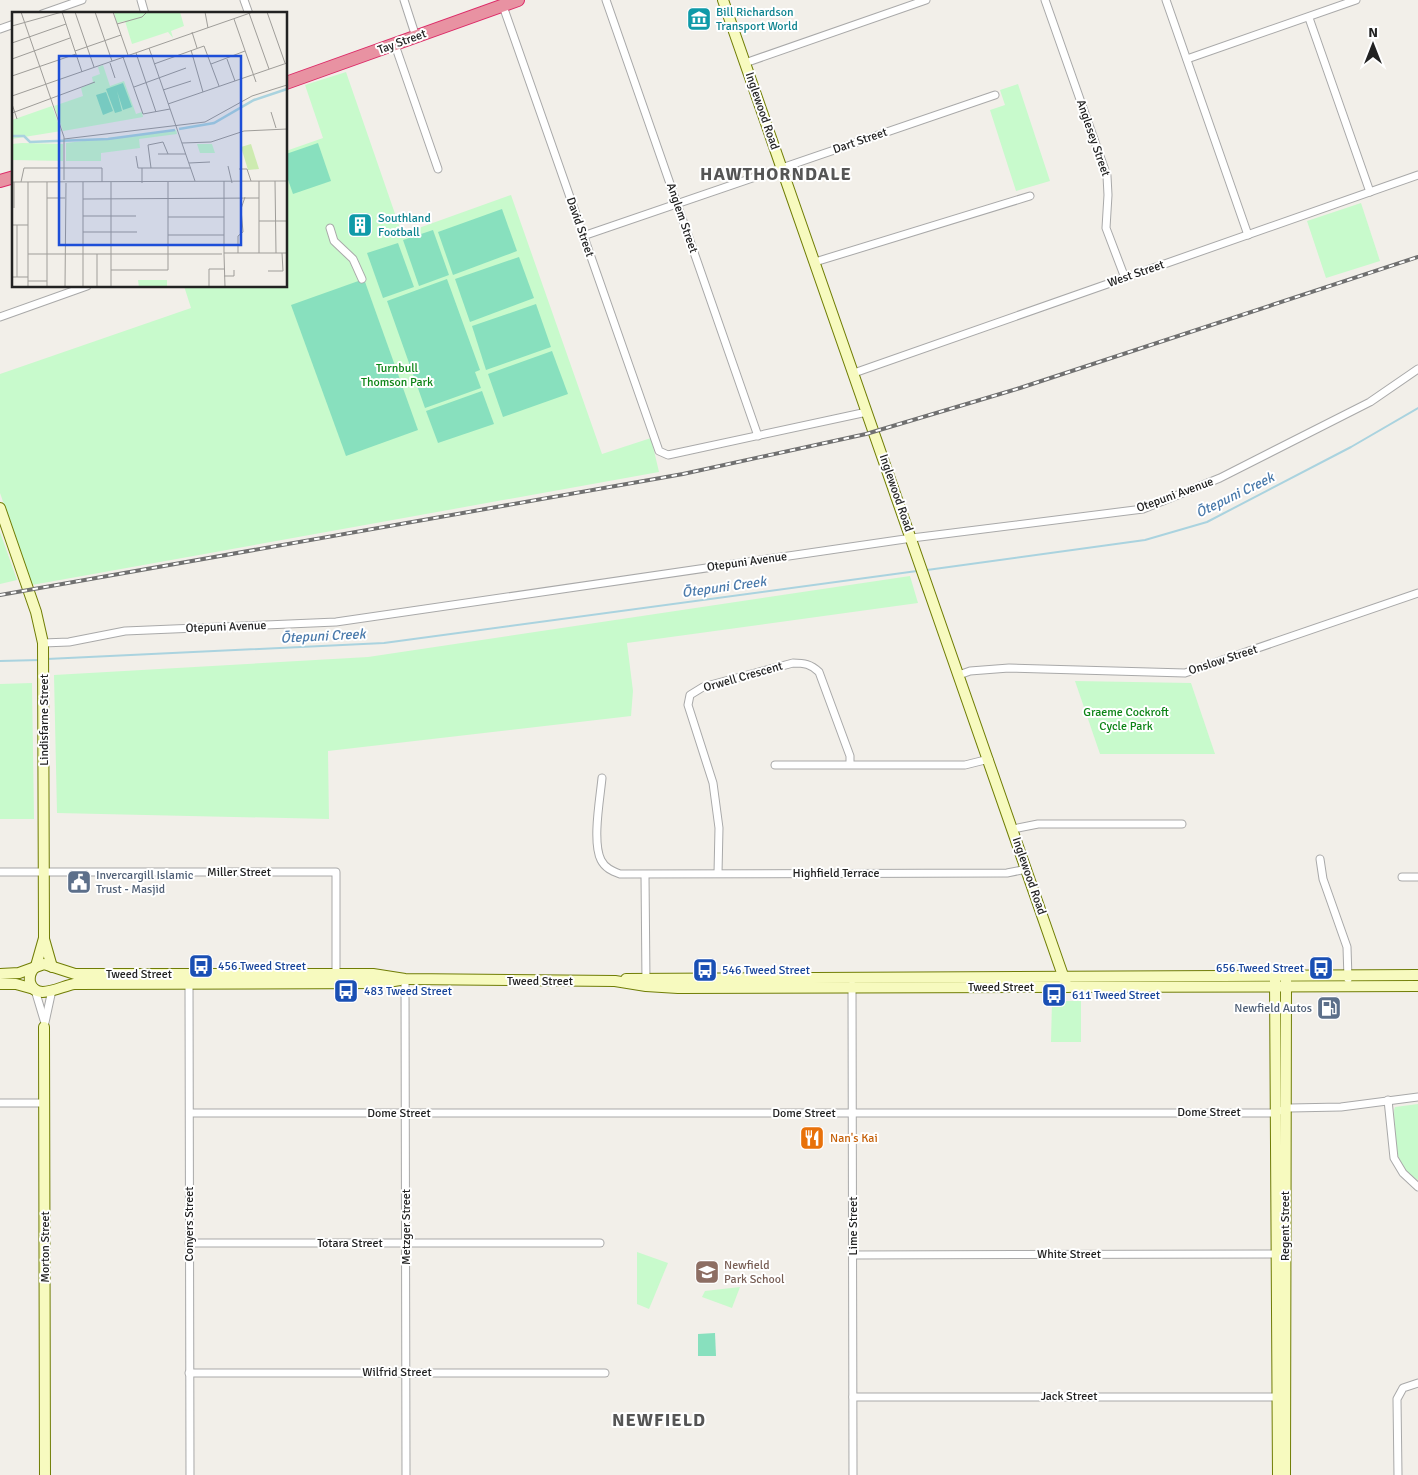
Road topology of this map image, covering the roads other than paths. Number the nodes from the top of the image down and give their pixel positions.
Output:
1 (82, 0) edge
2 (141, 0) edge
3 (244, 0) edge
4 (404, 0) edge
5 (518, 0) edge
6 (606, 0) edge
7 (723, 0) edge
8 (926, 0) edge
9 (1045, 0) edge
10 (1166, 0) edge
11 (1356, 0) edge
12 (503, 6) junction
13 (48, 12) edge
14 (145, 12) edge
15 (248, 12) edge
16 (1309, 18) junction
17 (416, 37) junction
18 (394, 45) junction
19 (1187, 60) junction
20 (745, 63) junction
21 (288, 82) edge
22 (995, 95) dead end
23 (782, 168) junction
24 (438, 169) dead end
25 (1418, 175) edge
26 (12, 178) edge
27 (0, 182) edge
28 (1370, 192) junction
29 (1030, 196) dead end
30 (678, 204) junction
31 (330, 228) dead end
32 (1248, 234) junction
33 (583, 236) junction
34 (815, 262) junction
35 (1125, 278) junction
36 (362, 279) dead end
37 (81, 288) edge
38 (0, 317) edge
39 (1418, 369) edge
40 (854, 373) junction
41 (867, 412) junction
42 (758, 436) junction
43 (0, 508) edge
44 (912, 538) junction
45 (1418, 592) edge
46 (43, 643) junction
47 (959, 675) junction
48 (989, 759) junction
49 (850, 764) junction
50 (775, 765) dead end
51 (602, 778) dead end
52 (1182, 824) dead end
53 (1013, 829) junction
54 (1320, 859) dead end
55 (1027, 869) junction
56 (0, 872) edge
57 (44, 872) junction
58 (718, 874) junction
59 (645, 875) junction
60 (1402, 877) dead end
61 (1418, 877) edge
62 (44, 938) junction
63 (36, 967) junction
64 (52, 967) junction
65 (0, 974) edge
66 (1348, 975) junction
67 (1418, 975) edge
68 (189, 978) junction
69 (336, 978) junction
70 (405, 979) junction
71 (1280, 981) junction
72 (646, 982) junction
73 (1066, 982) junction
74 (852, 983) junction
75 (0, 984) edge
76 (1348, 986) junction
77 (1418, 986) edge
78 (35, 989) junction
79 (53, 990) junction
80 (44, 1024) junction
81 (1418, 1097) edge
82 (1388, 1100) junction
83 (0, 1103) edge
84 (44, 1103) junction
85 (1281, 1111) junction
86 (190, 1113) junction
87 (405, 1113) junction
88 (852, 1113) junction
89 (1418, 1187) edge
90 (189, 1243) junction
91 (406, 1243) junction
92 (600, 1243) dead end
93 (1281, 1254) junction
94 (853, 1255) junction
95 (406, 1372) junction
96 (606, 1372) dead end
97 (189, 1373) junction
98 (1418, 1383) edge
99 (853, 1397) junction
100 (1281, 1397) junction
101 (45, 1475) edge
102 (190, 1475) edge
103 (406, 1475) edge
104 (853, 1475) edge
105 (1278, 1475) edge
106 (1285, 1475) edge
107 (1398, 1475) edge

1 - 13 street
2 - 14 street
3 - 15 street
4 - 17 street
5 - 12 highway, Tay Street
6 - 30 street, Anglem Street
7 - 20 street, Inglewood Road
8 - 20 street
9 - 35 street, Anglesey Street
10 - 19 street
11 - 16 street
12 - 17 highway, Tay Street
12 - 33 street, David Street
16 - 19 street
16 - 28 street
17 - 18 highway, Tay Street
18 - 21 highway, Tay Street
18 - 24 street
19 - 32 street
20 - 23 street, Inglewood Road
22 - 23 street, Dart Street
23 - 30 street, Dart Street
23 - 34 street, Inglewood Road
25 - 28 street, West Street
26 - 27 highway
28 - 32 street, West Street
29 - 34 street
30 - 33 street, Dart Street
30 - 42 street, Anglem Street
31 - 36 street
32 - 35 street, West Street
33 - 42 street, David Street
34 - 40 street, Inglewood Road
35 - 40 street, West Street
37 - 38 street
39 - 44 street, Otepuni Avenue
40 - 41 street, Inglewood Road
41 - 42 street
41 - 44 street, Inglewood Road
43 - 46 street, Lindisfarne Street
44 - 46 street, Otepuni Avenue
44 - 47 street, Inglewood Road
45 - 47 street, Onslow Street
46 - 57 street, Lindisfarne Street
47 - 48 street, Inglewood Road
48 - 49 street
48 - 53 street, Inglewood Road
49 - 50 street
49 - 58 street, Orwell Crescent
51 - 59 street, Highfield Terrace
52 - 53 street
53 - 55 street, Inglewood Road
54 - 66 street
55 - 58 street, Highfield Terrace
55 - 73 street, Inglewood Road
56 - 57 street, Miller Street
57 - 62 street, Lindisfarne Street
57 - 69 street, Miller Street
58 - 59 street, Highfield Terrace
59 - 72 street
60 - 61 street
62 - 63 street, Lindisfarne Street
62 - 64 street, Lindisfarne Street
63 - 64 street
63 - 65 street
63 - 78 street
64 - 68 street, Tweed Street
64 - 79 street
66 - 67 street, Tweed Street
66 - 71 street, Tweed Street
66 - 76 street
68 - 69 street, Tweed Street
68 - 79 street, Tweed Street
68 - 86 street, Conyers Street
69 - 70 street, Tweed Street
70 - 72 street, Tweed Street
70 - 87 street, Metzger Street
71 - 73 street, Tweed Street
71 - 76 street, Tweed Street
71 - 85 street, Regent Street
72 - 74 street, Tweed Street
73 - 74 street, Tweed Street
74 - 88 street, Lime Street
75 - 78 street
76 - 77 street, Tweed Street
78 - 79 street
78 - 80 street, Morton Street
79 - 80 street, Morton Street
80 - 84 street, Morton Street
81 - 82 street, Dome Street
82 - 85 street, Dome Street
82 - 89 street
83 - 84 street
84 - 101 street, Morton Street
85 - 88 street, Dome Street
85 - 93 street, Regent Street
86 - 87 street, Dome Street
86 - 90 street, Conyers Street
87 - 88 street, Dome Street
87 - 91 street, Metzger Street
88 - 94 street, Lime Street
90 - 91 street, Totara Street
90 - 97 street, Conyers Street
91 - 92 street, Totara Street
91 - 95 street, Metzger Street
93 - 94 street, White Street
93 - 100 street, Regent Street
94 - 99 street, Lime Street
95 - 96 street, Wilfrid Street
95 - 97 street, Wilfrid Street
95 - 103 street, Metzger Street
97 - 102 street, Conyers Street
98 - 107 street
99 - 100 street, Jack Street
99 - 104 street, Lime Street
100 - 105 street, Regent Street
100 - 106 street, Regent Street

